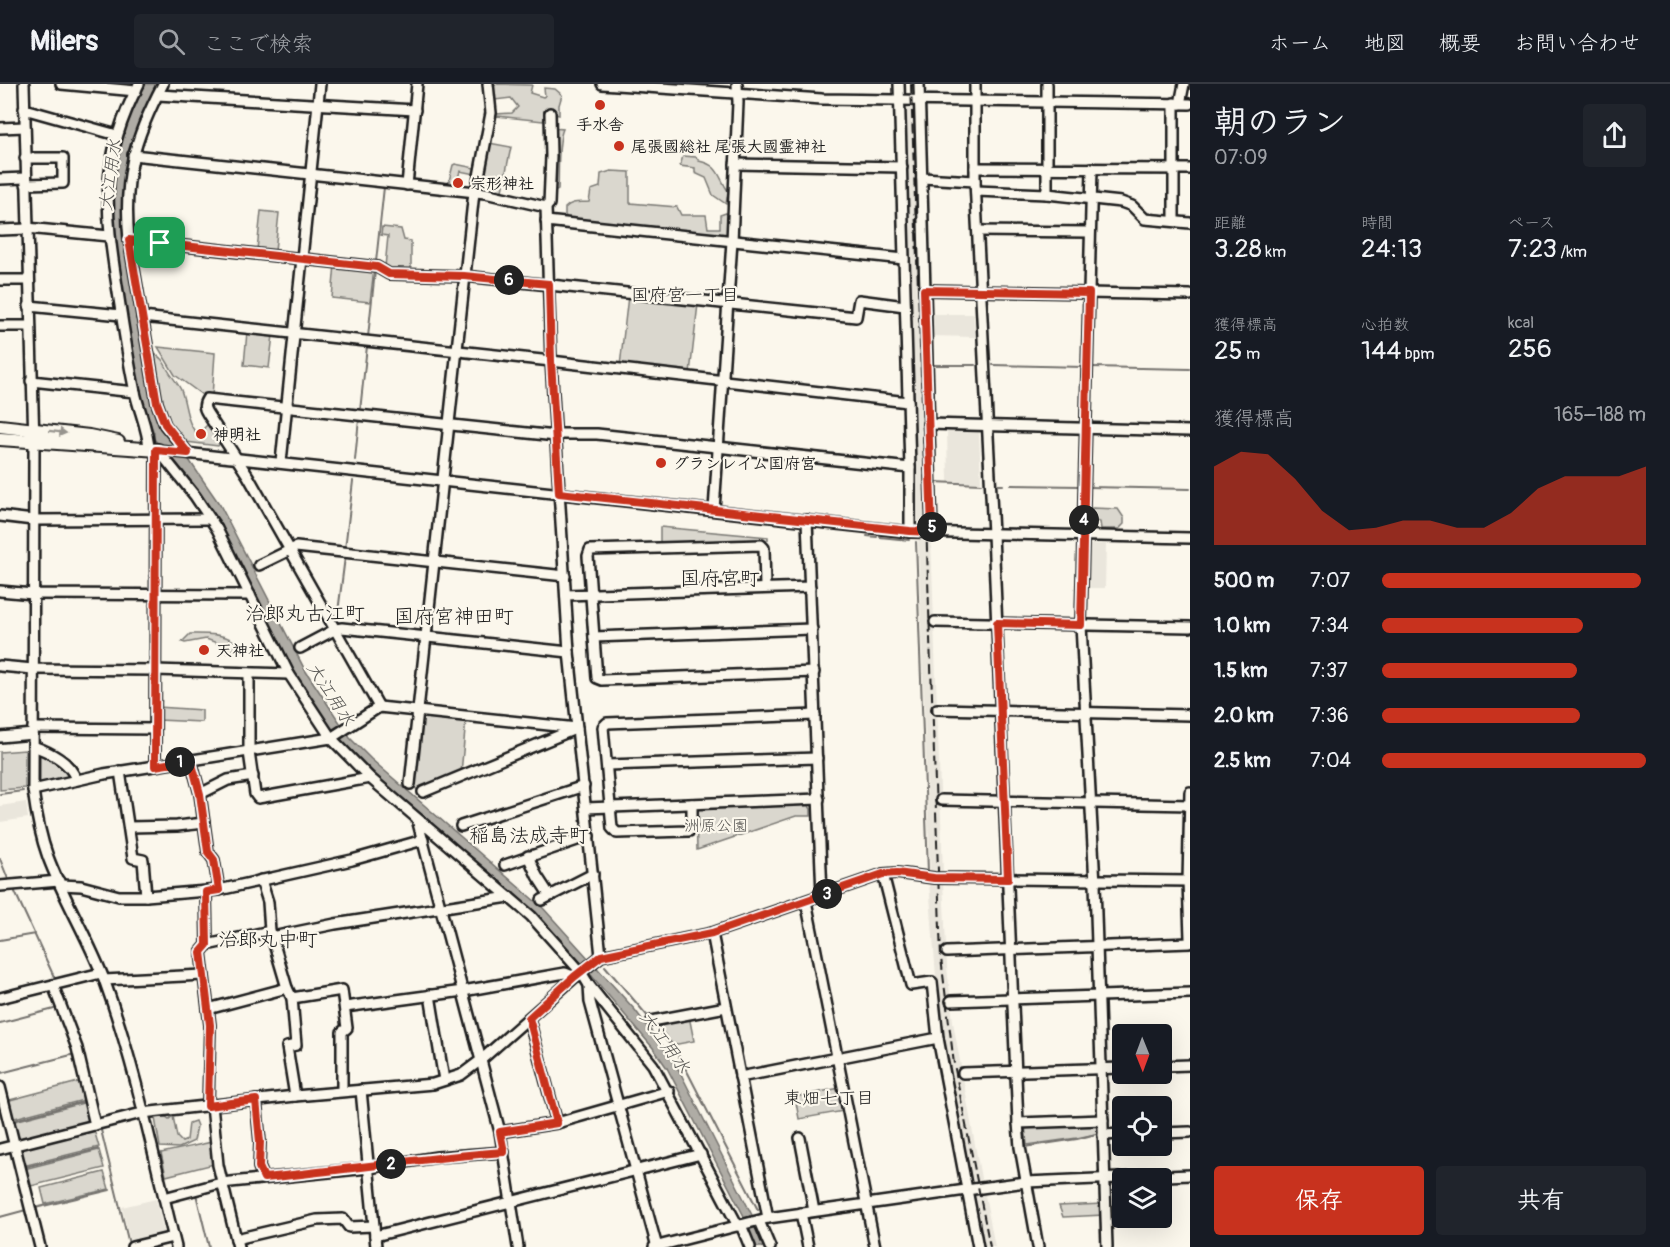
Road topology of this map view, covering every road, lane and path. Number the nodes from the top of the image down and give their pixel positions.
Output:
1 (24, 84) edge
2 (60, 84) edge
3 (163, 84) edge
4 (320, 84) edge
5 (417, 84) edge
6 (488, 84) edge
7 (602, 84) edge
8 (607, 84) edge
9 (899, 84) edge
10 (919, 84) edge
11 (975, 84) edge
12 (1047, 84) edge
13 (1184, 84) edge
14 (638, 85) edge
15 (137, 88) edge
16 (737, 88) edge
17 (158, 94) junction
18 (901, 100) junction
19 (919, 100) junction
20 (975, 101) junction
21 (1048, 102) junction
22 (318, 104) junction
23 (1181, 104) edge
24 (24, 110) junction
25 (415, 110) junction
26 (550, 113) dead end
27 (25, 127) junction
28 (0, 128) edge
29 (117, 135) junction
30 (133, 155) junction
31 (25, 158) junction
32 (735, 164) junction
33 (902, 167) junction
34 (975, 168) junction
35 (1047, 168) junction
36 (1092, 168) junction
37 (1174, 168) junction
38 (1190, 169) edge
39 (311, 174) junction
40 (922, 178) junction
41 (0, 179) edge
42 (26, 181) junction
43 (975, 181) junction
44 (407, 185) junction
45 (976, 191) junction
46 (475, 192) junction
47 (1047, 194) junction
48 (1091, 199) junction
49 (546, 207) junction
50 (546, 221) junction
51 (1174, 221) junction
52 (1190, 223) edge
53 (27, 228) junction
54 (0, 230) edge
55 (978, 231) junction
56 (1090, 232) junction
57 (109, 236) junction
58 (129, 240) junction
59 (732, 241) junction
60 (302, 258) junction
61 (904, 260) junction
62 (464, 276) junction
63 (0, 280) edge
64 (28, 280) junction
65 (549, 284) junction
66 (924, 290) junction
67 (981, 291) junction
68 (1089, 293) junction
69 (1190, 295) edge
70 (728, 303) junction
71 (29, 306) junction
72 (905, 306) junction
73 (122, 315) junction
74 (142, 318) junction
75 (0, 326) edge
76 (29, 326) junction
77 (294, 334) junction
78 (456, 351) junction
79 (551, 361) junction
80 (31, 381) junction
81 (723, 381) junction
82 (135, 392) junction
83 (908, 402) junction
84 (286, 407) junction
85 (448, 424) junction
86 (928, 424) junction
87 (987, 425) junction
88 (0, 426) edge
89 (1087, 428) junction
90 (32, 429) junction
91 (1190, 431) edge
92 (556, 435) junction
93 (0, 440) edge
94 (33, 443) junction
95 (718, 447) junction
96 (154, 449) junction
97 (187, 452) junction
98 (236, 458) junction
99 (281, 462) junction
100 (910, 468) junction
101 (442, 480) junction
102 (559, 493) junction
103 (714, 510) junction
104 (0, 516) edge
105 (156, 519) junction
106 (210, 519) junction
107 (33, 520) junction
108 (807, 520) junction
109 (910, 531) junction
110 (932, 532) junction
111 (993, 534) junction
112 (1084, 536) junction
113 (1190, 538) edge
114 (290, 549) junction
115 (433, 562) junction
116 (259, 566) dead end
117 (565, 576) junction
118 (810, 587) junction
119 (765, 588) junction
120 (0, 591) edge
121 (33, 594) junction
122 (155, 594) junction
123 (591, 594) junction
124 (250, 595) junction
125 (566, 595) junction
126 (935, 622) dead end
127 (997, 623) junction
128 (1081, 625) junction
129 (1190, 627) edge
130 (336, 629) junction
131 (812, 629) junction
132 (426, 637) junction
133 (594, 637) junction
134 (300, 648) dead end
135 (569, 652) junction
136 (0, 666) edge
137 (33, 669) junction
138 (155, 670) junction
139 (814, 672) junction
140 (249, 673) junction
141 (289, 674) junction
142 (379, 707) junction
143 (937, 709) dead end
144 (418, 711) junction
145 (1001, 711) junction
146 (1086, 713) junction
147 (815, 715) junction
148 (1190, 715) edge
149 (577, 728) junction
150 (155, 729) junction
151 (33, 731) junction
152 (0, 737) edge
153 (331, 738) junction
154 (33, 746) junction
155 (249, 752) junction
156 (817, 758) junction
157 (191, 760) junction
158 (606, 765) junction
159 (155, 766) junction
160 (120, 771) junction
161 (253, 776) junction
162 (370, 778) junction
163 (76, 780) junction
164 (410, 784) dead end
165 (584, 786) junction
166 (33, 790) junction
167 (423, 792) dead end
168 (1190, 792) edge
169 (200, 794) junction
170 (819, 799) junction
171 (940, 800) dead end
172 (1005, 801) junction
173 (1090, 803) junction
174 (692, 804) junction
175 (1190, 805) edge
176 (610, 807) junction
177 (586, 808) junction
178 (417, 819) junction
179 (204, 823) junction
180 (461, 826) dead end
181 (129, 827) junction
182 (589, 836) junction
183 (423, 840) junction
184 (528, 856) junction
185 (505, 865) dead end
186 (593, 874) junction
187 (883, 874) junction
188 (1008, 879) junction
189 (261, 880) junction
190 (1094, 880) junction
191 (1189, 881) edge
192 (60, 883) junction
193 (0, 886) edge
194 (219, 890) junction
195 (206, 892) junction
196 (822, 895) junction
197 (146, 896) junction
198 (509, 897) junction
199 (806, 901) junction
200 (441, 908) junction
201 (712, 933) junction
202 (271, 934) junction
203 (1190, 938) edge
204 (1190, 943) edge
205 (207, 945) junction
206 (1097, 946) junction
207 (1011, 949) junction
208 (947, 952) dead end
209 (598, 959) junction
210 (580, 973) junction
211 (203, 975) junction
212 (102, 976) junction
213 (53, 985) junction
214 (590, 985) junction
215 (287, 988) junction
216 (463, 991) junction
217 (1190, 993) edge
218 (430, 995) junction
219 (1099, 996) junction
220 (0, 998) edge
221 (292, 998) junction
222 (1013, 999) junction
223 (951, 1001) dead end
224 (345, 1007) junction
225 (726, 1007) junction
226 (208, 1008) junction
227 (529, 1018) junction
228 (652, 1021) dead end
229 (938, 1038) junction
230 (838, 1058) junction
231 (481, 1060) junction
232 (1190, 1065) edge
233 (1172, 1066) edge
234 (1101, 1068) junction
235 (1112, 1068) edge
236 (1016, 1071) junction
237 (963, 1073) dead end
238 (740, 1077) junction
239 (444, 1080) junction
240 (0, 1087) edge
241 (361, 1090) junction
242 (342, 1091) junction
243 (669, 1091) junction
244 (295, 1096) junction
245 (256, 1100) junction
246 (210, 1106) junction
247 (619, 1106) junction
248 (142, 1113) junction
249 (1103, 1120) junction
250 (557, 1123) junction
251 (1018, 1123) junction
252 (95, 1125) junction
253 (500, 1132) junction
254 (1190, 1132) edge
255 (1172, 1133) edge
256 (1103, 1135) junction
257 (1112, 1135) edge
258 (800, 1138) dead end
259 (15, 1145) junction
260 (0, 1149) edge
261 (504, 1152) junction
262 (701, 1154) junction
263 (368, 1168) junction
264 (636, 1170) junction
265 (1190, 1175) edge
266 (264, 1178) junction
267 (1105, 1178) junction
268 (1026, 1182) junction
269 (221, 1183) junction
270 (966, 1190) junction
271 (164, 1198) junction
272 (512, 1202) junction
273 (867, 1204) junction
274 (814, 1211) junction
275 (801, 1213) junction
276 (761, 1220) junction
277 (741, 1225) junction
278 (375, 1231) junction
279 (173, 1236) junction
280 (237, 1243) edge
281 (40, 1247) edge
282 (132, 1247) edge
283 (176, 1247) edge
284 (376, 1247) edge
285 (518, 1247) edge
286 (656, 1247) edge
287 (750, 1247) edge
288 (770, 1247) edge
289 (808, 1247) edge
290 (875, 1247) edge
291 (978, 1247) edge
292 (1038, 1247) edge
293 (1107, 1247) edge

1 - 24 street
2 - 15 street
3 - 17 street
4 - 22 street
5 - 25 street
6 - 46 street
7 - 8 street
8 - 14 street
9 - 18 street
10 - 19 street
11 - 20 street
12 - 21 street
13 - 23 street
14 - 16 street
15 - 29 street
16 - 18 street
16 - 32 street
17 - 22 street
17 - 30 street
18 - 19 street
18 - 33 street
19 - 20 street
19 - 40 street
20 - 21 street
20 - 34 street
21 - 23 street
21 - 35 street
22 - 25 street
22 - 39 street
23 - 37 street
24 - 27 street
24 - 29 street
25 - 44 street
26 - 49 street
27 - 28 street
27 - 31 street
29 - 57 street
30 - 39 street
30 - 58 street
31 - 42 street
31 - 42 street
32 - 33 street
32 - 59 street
33 - 61 street
34 - 35 street
34 - 43 street
35 - 36 street
35 - 47 street
36 - 37 street
36 - 48 street
37 - 38 street
37 - 51 street
39 - 44 street
39 - 60 street
40 - 43 street
40 - 66 street
41 - 42 street
42 - 53 street
43 - 45 street
44 - 46 street
45 - 47 street
45 - 55 street
46 - 49 street
46 - 62 street
47 - 48 street
48 - 51 street
48 - 56 street
49 - 50 street
50 - 59 street
50 - 65 street
51 - 52 street
53 - 54 street
53 - 57 street
53 - 64 street
55 - 56 street
55 - 67 street
56 - 68 street
57 - 73 street
58 - 60 street
58 - 74 street
59 - 61 street
59 - 70 street
60 - 62 street
60 - 77 street
61 - 72 street
62 - 65 street
62 - 78 street
63 - 64 street
64 - 71 street
65 - 70 street
65 - 79 street
66 - 67 street
66 - 86 street
67 - 68 street
67 - 87 street
68 - 69 street
68 - 89 street
70 - 72 street
70 - 81 street
71 - 73 street
71 - 76 street
72 - 83 street
73 - 82 street
74 - 77 street
74 - 97 street
75 - 76 street
76 - 80 street
77 - 78 street
77 - 84 street
78 - 79 street
78 - 85 street
79 - 81 street
79 - 92 street
80 - 82 street
80 - 90 street
81 - 83 street
81 - 95 street
82 - 96 street
83 - 100 street
84 - 85 street
84 - 98 street
84 - 99 street
85 - 92 street
85 - 101 street
86 - 87 street
86 - 110 street
87 - 89 street
87 - 111 street
88 - 90 main road
89 - 91 street
89 - 112 street
90 - 94 street
90 -> 96 main road
92 - 95 street
92 - 102 street
93 - 94 main road
94 - 96 main road
94 - 107 street
95 - 100 street
95 - 103 street
96 - 97 street
96 - 105 street
96 - 106 street
97 - 98 street
98 - 99 street
98 - 114 street
99 - 101 street
100 - 109 street
101 - 102 street
101 - 115 street
102 - 103 street
102 - 117 street
103 - 108 street
104 - 107 street
105 - 106 street
105 - 107 street
105 - 122 street
106 - 124 street
107 - 121 street
108 - 109 street
108 - 118 street
109 - 110 street
110 - 111 street
111 - 112 street
111 - 127 street
112 - 113 street
112 - 128 street
114 - 115 street
114 - 116 street
114 - 130 street
115 - 117 street
115 - 132 street
117 - 125 street
118 - 119 street
118 - 131 street
119 - 123 street
119 - 123 street
120 - 121 street
121 - 122 street
121 - 137 street
122 - 124 street
122 - 138 street
123 - 125 street
123 - 133 street
124 - 141 street
125 - 135 street
126 - 127 street
127 - 128 street
127 - 145 street
128 - 129 street
128 - 146 street
130 - 132 street
130 - 134 street
130 - 142 street
131 - 133 street
131 - 139 street
132 - 135 street
132 - 144 street
133 - 139 street
135 - 149 street
136 - 137 street
137 - 138 street
137 - 151 street
138 - 140 street
138 - 150 street
139 - 147 street
140 - 141 street
140 - 155 street
141 - 153 street
142 - 144 street
142 - 153 street
143 - 145 street
144 - 149 street
144 - 164 street
145 - 146 street
145 - 172 street
146 - 148 street
146 - 173 street
147 - 156 street
147 - 158 street
149 - 165 street
149 - 167 street
150 - 151 street
150 - 159 street
151 - 152 street
151 - 154 street
153 - 155 street
153 - 162 street
154 - 163 street
154 - 166 street
155 - 157 street
155 - 161 street
156 - 158 street
156 - 170 street
157 - 159 street
157 - 169 street
158 - 176 street
159 - 160 street
160 - 163 street
160 - 181 street
161 - 162 street
161 - 169 street
162 - 178 street
163 - 166 street
165 - 177 street
165 - 180 street
166 - 192 street
168 - 175 street
169 - 179 street
170 - 174 street
170 - 196 street
171 - 172 street
172 - 173 street
172 - 188 street
173 - 175 street
173 - 190 street
174 - 176 street
174 - 176 street
175 - 191 street
176 - 177 street
177 - 182 street
178 - 183 street
178 - 198 street
179 - 181 street
179 - 194 street
181 - 197 street
182 - 184 street
182 - 186 street
183 - 189 street
183 - 200 street
184 - 185 street
184 - 186 street
186 - 209 street
187 - 188 street
187 - 196 street
187 - 229 street
188 - 190 street
188 - 207 street
189 - 194 street
189 - 202 street
190 - 191 street
190 - 206 street
191 - 203 street
192 - 193 street
192 - 197 street
192 - 212 street
194 - 195 street
195 - 197 street
195 - 205 street
196 - 199 street
198 - 200 street
198 - 210 street
199 - 201 street
199 - 230 street
200 - 202 street
200 - 216 street
201 - 209 street
201 - 225 street
202 - 205 street
202 - 215 street
204 - 206 street
205 - 211 street
206 - 207 street
206 - 219 street
207 - 208 street
207 - 222 street
209 - 210 street
210 - 214 street
210 - 216 street
210 - 227 street
211 - 212 street
211 - 226 street
212 - 213 street
212 - 248 street
213 - 220 street
213 - 252 street
214 - 243 street
214 - 247 street
215 - 221 street
215 - 226 street
216 - 218 street
216 - 231 street
217 - 219 street
218 - 224 street
218 - 239 street
219 - 222 street
219 - 234 street
221 - 224 street
221 - 244 street
222 - 223 street
222 - 236 street
224 - 242 street
225 - 228 street
225 - 238 street
226 - 246 street
227 - 231 street
227 - 250 street
229 - 230 street
229 - 270 street
230 - 238 street
230 - 273 street
231 - 239 street
231 - 253 street
232 - 233 street
234 - 235 street
234 - 236 street
234 - 249 street
236 - 237 street
236 - 251 street
238 - 276 street
239 - 241 street
240 - 259 street
241 - 242 street
241 - 263 street
242 - 244 street
243 - 247 street
243 - 262 street
244 - 245 street
245 - 246 street
245 - 266 street
246 - 248 street
246 - 269 street
247 - 250 street
247 - 264 street
248 - 252 street
248 - 271 street
249 - 251 street
249 - 256 street
250 - 253 street
251 - 268 street
252 - 259 street
253 - 261 street
254 - 255 street
256 - 257 street
256 - 267 street
258 - 274 street
259 - 260 street
259 - 281 street
261 - 263 street
261 - 272 street
262 - 264 street
262 - 277 street
263 - 266 street
263 - 278 street
264 - 272 street
264 - 286 street
265 - 267 street
266 - 269 street
267 - 268 street
267 - 293 street
268 - 270 street
268 - 292 street
269 - 271 street
269 - 280 street
270 - 273 street
270 - 291 street
271 - 279 street
272 - 278 street
272 - 285 street
273 - 274 street
273 - 290 street
274 - 275 street
275 - 276 street
275 - 289 street
276 - 277 street
276 - 288 street
277 - 286 street
277 - 287 street
278 - 280 street
278 - 284 street
279 - 282 street
279 - 283 street

